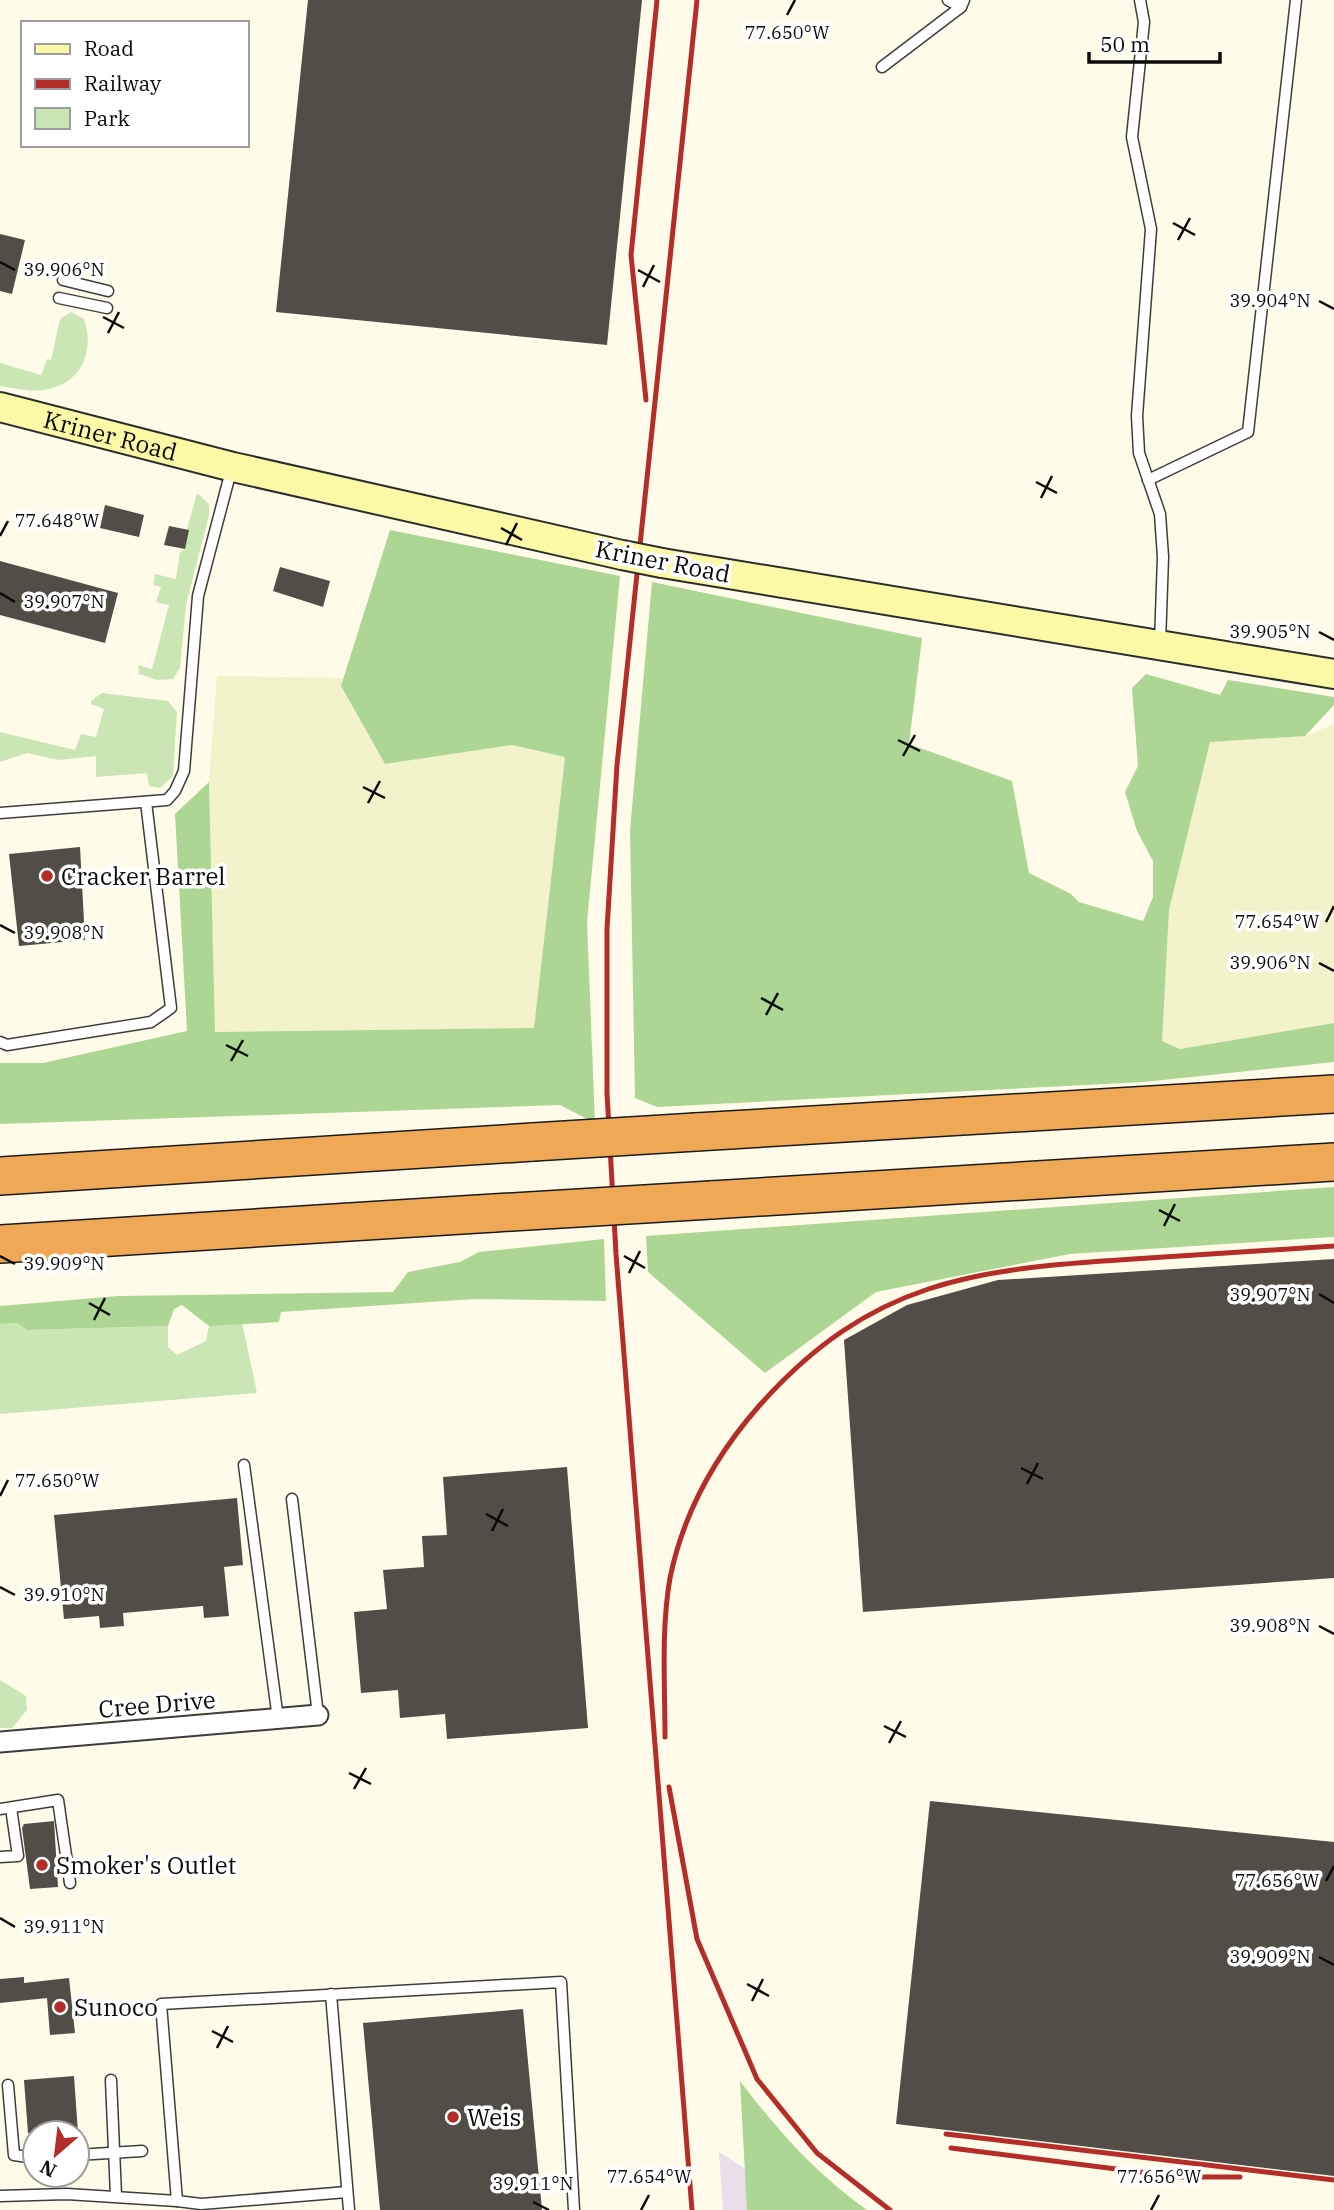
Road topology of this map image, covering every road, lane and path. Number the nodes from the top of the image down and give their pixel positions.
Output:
1 (948, 0) edge
2 (1140, 0) edge
3 (1296, 0) edge
4 (962, 3) edge
5 (882, 67) dead end
6 (63, 281) dead end
7 (108, 291) dead end
8 (59, 298) dead end
9 (107, 308) dead end
10 (0, 407) edge
11 (233, 467) junction
12 (1148, 480) junction
13 (1159, 646) junction
14 (1334, 674) edge
15 (146, 802) junction
16 (0, 813) edge
17 (0, 1042) edge
18 (1334, 1094) edge
19 (1334, 1162) edge
20 (0, 1176) edge
21 (1, 1244) edge
22 (244, 1465) dead end
23 (292, 1499) dead end
24 (318, 1715) joint
25 (278, 1718) junction
26 (0, 1742) edge
27 (6, 1808) edge
28 (0, 1857) edge
29 (70, 1884) dead end
30 (331, 1994) junction
31 (111, 2080) dead end
32 (8, 2085) dead end
33 (142, 2151) dead end
34 (114, 2152) junction
35 (91, 2154) edge
36 (21, 2156) edge
37 (347, 2192) junction
38 (0, 2196) edge
39 (116, 2196) junction
40 (177, 2201) junction
41 (201, 2207) edge
42 (349, 2210) edge
43 (574, 2210) edge

1 - 4 lane
2 - 12 lane
3 - 12 lane
4 - 5 lane
6 - 7 lane
8 - 9 lane
10 - 11 street, Kriner Road
11 - 13 street, Kriner Road, bridge
11 - 15 lane
12 - 13 lane
13 - 14 street, Kriner Road
15 - 16 lane
15 - 17 lane
18 - 20 highway, bridge
19 - 21 highway, bridge
22 - 25 lane
23 - 24 lane
24 - 25 street, Cree Drive
25 - 26 street, Cree Drive
27 - 28 lane
27 - 29 lane
30 - 37 lane
30 - 40 lane
30 - 43 lane
31 - 34 lane
32 - 36 lane
33 - 34 lane
34 - 35 lane
34 - 39 lane
37 - 41 lane
37 - 42 lane
38 - 39 lane
39 - 40 lane
40 - 41 lane

